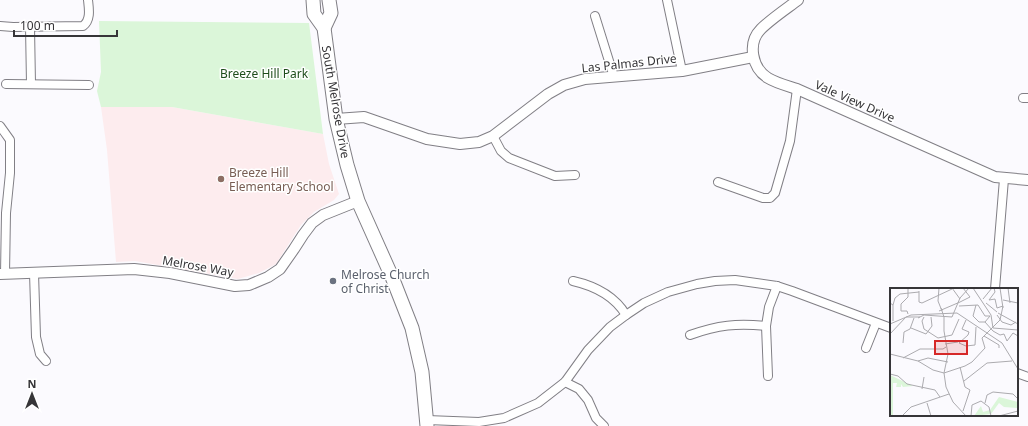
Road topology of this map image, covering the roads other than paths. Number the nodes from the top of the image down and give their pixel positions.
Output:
1 (88, 0) edge
2 (313, 0) edge
3 (329, 0) edge
4 (667, 0) edge
5 (798, 0) edge
6 (595, 16) dead end
7 (0, 26) edge
8 (30, 27) junction
9 (324, 28) junction
10 (753, 56) junction
11 (682, 71) junction
12 (614, 77) junction
13 (6, 84) dead end
14 (31, 84) junction
15 (88, 85) dead end
16 (797, 89) junction
17 (336, 119) junction
18 (0, 126) edge
19 (493, 136) junction
20 (575, 175) dead end
21 (1004, 179) junction
22 (1028, 180) edge
23 (718, 182) dead end
24 (358, 201) junction
25 (34, 273) junction
26 (3, 274) edge
27 (573, 281) dead end
28 (777, 286) junction
29 (995, 288) edge
30 (626, 315) junction
31 (876, 323) junction
32 (766, 326) junction
33 (890, 328) edge
34 (690, 335) dead end
35 (866, 348) dead end
36 (46, 361) dead end
37 (1018, 373) edge
38 (768, 376) dead end
39 (1028, 377) edge
40 (565, 382) junction
41 (427, 423) edge
42 (604, 426) edge

1 - 8 street
2 - 9 main road, South Melrose Drive
3 - 9 main road, South Melrose Drive
4 - 11 street
5 - 10 street
6 - 12 street
7 - 8 street
8 - 14 street
9 - 17 main road, South Melrose Drive
10 - 11 street, Las Palmas Drive
10 - 16 street, Vale View Drive
11 - 12 street, Las Palmas Drive
12 - 19 street, Las Palmas Drive
13 - 14 street
14 - 15 street
16 - 21 street, Vale View Drive
16 - 23 street
17 - 19 street, Las Palmas Drive
17 - 24 main road, South Melrose Drive
18 - 26 street
19 - 20 street
21 - 22 street, Vale View Drive
21 - 29 street
24 - 25 street, Melrose Way
24 - 41 main road, South Melrose Drive
25 - 26 street, Melrose Way
25 - 36 street
27 - 30 street
28 - 30 street
28 - 31 street
28 - 32 street
30 - 40 street
31 - 33 street
31 - 35 street
32 - 34 street
32 - 38 street
37 - 39 street
40 - 41 street
40 - 42 street

